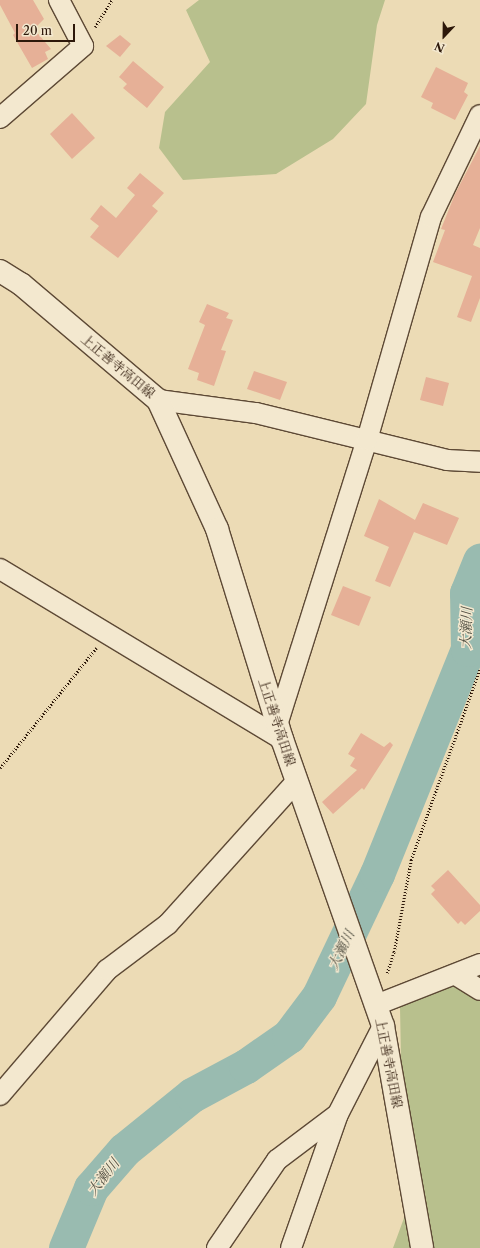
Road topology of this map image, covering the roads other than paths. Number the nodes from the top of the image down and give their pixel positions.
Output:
1 (59, 0) edge
2 (480, 115) edge
3 (0, 118) edge
4 (0, 271) edge
5 (158, 400) junction
6 (367, 440) junction
7 (480, 462) edge
8 (0, 569) edge
9 (280, 732) junction
10 (296, 782) junction
11 (480, 964) edge
12 (456, 975) junction
13 (480, 990) edge
14 (376, 1005) junction
15 (383, 1026) junction
16 (0, 1095) edge
17 (338, 1114) junction
18 (217, 1248) edge
19 (291, 1248) edge
20 (422, 1248) edge

1 - 3 street
2 - 6 street
4 - 5 main road, 上正善寺高田線
5 - 6 street
5 - 9 main road, 上正善寺高田線
6 - 7 street
6 - 9 street
8 - 9 street
9 - 10 main road, 上正善寺高田線
10 - 14 main road, 上正善寺高田線
10 - 16 street
11 - 12 street
12 - 13 street
12 - 14 street
14 - 15 main road, 上正善寺高田線
15 - 17 street
15 - 20 main road, 上正善寺高田線
17 - 18 street
17 - 19 street

